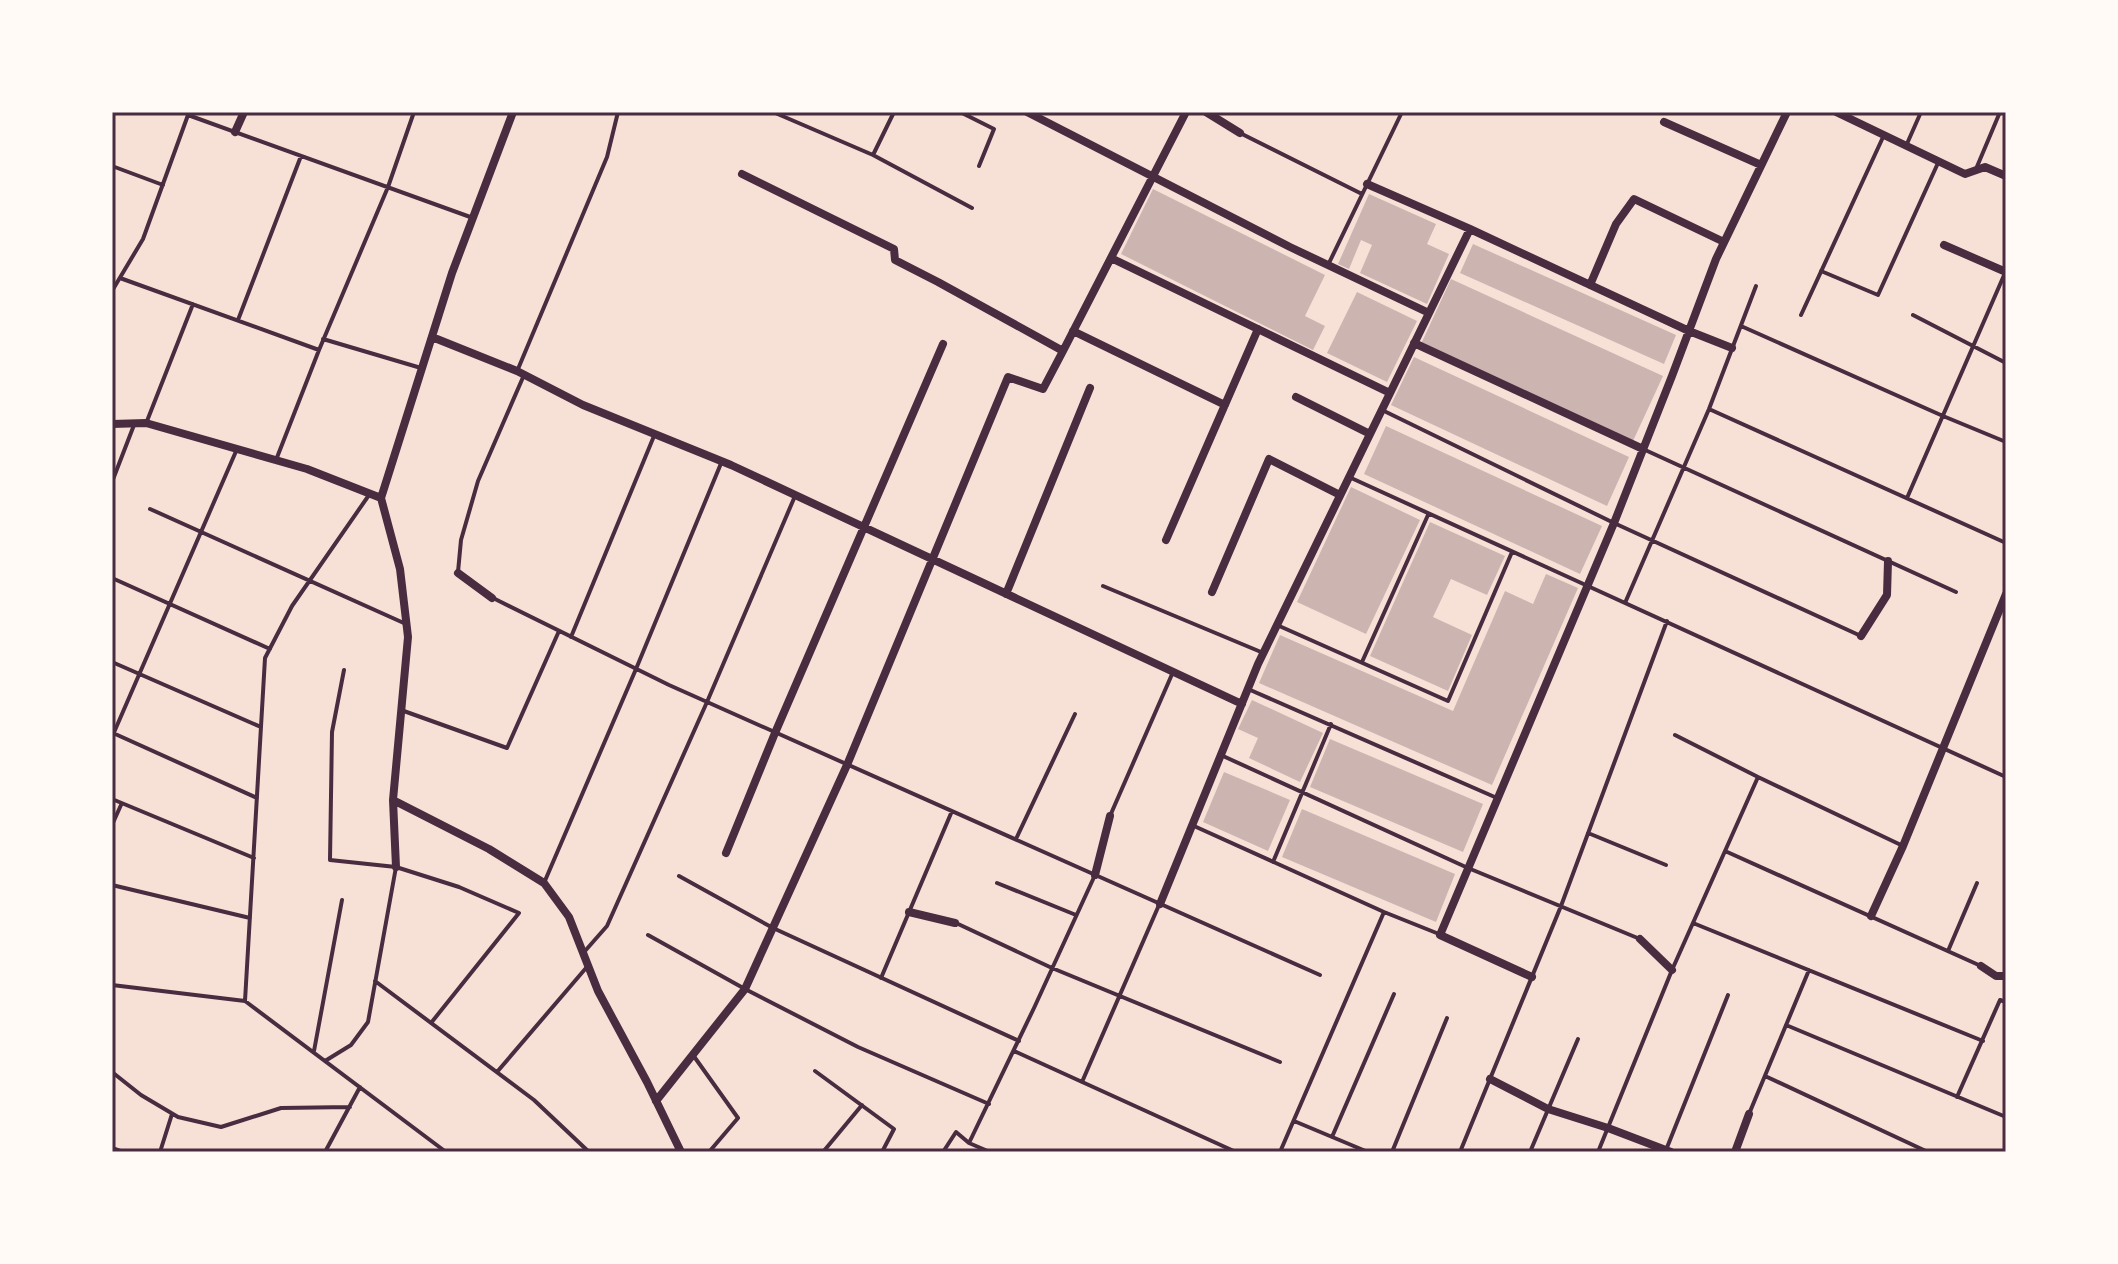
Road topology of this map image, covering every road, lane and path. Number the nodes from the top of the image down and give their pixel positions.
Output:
1 (244, 112) edge
2 (414, 112) edge
3 (513, 112) edge
4 (618, 112) edge
5 (773, 112) edge
6 (894, 112) edge
7 (960, 112) edge
8 (1027, 112) edge
9 (1186, 112) edge
10 (1206, 112) edge
11 (1402, 112) edge
12 (1787, 112) edge
13 (1836, 112) edge
14 (1921, 112) edge
15 (2000, 112) edge
16 (1664, 122) dead end
17 (235, 132) junction
18 (1240, 133) joint
19 (1884, 135) junction
20 (1906, 146) junction
21 (873, 155) junction
22 (301, 156) junction
23 (1939, 161) junction
24 (1761, 165) junction
25 (112, 166) edge
26 (979, 166) dead end
27 (1976, 170) junction
28 (742, 174) dead end
29 (2006, 176) edge
30 (1153, 177) junction
31 (1367, 184) junction
32 (163, 185) junction
33 (388, 187) junction
34 (1362, 194) junction
35 (972, 208) dead end
36 (473, 218) junction
37 (1470, 229) junction
38 (1724, 242) junction
39 (1944, 245) dead end
40 (1111, 258) junction
41 (1327, 265) junction
42 (1821, 271) junction
43 (2006, 272) edge
44 (120, 278) junction
45 (1590, 285) junction
46 (1756, 286) dead end
47 (112, 291) edge
48 (193, 304) junction
49 (1429, 313) junction
50 (1801, 315) dead end
51 (1913, 315) dead end
52 (238, 320) junction
53 (1741, 326) junction
54 (1258, 329) junction
55 (1073, 331) junction
56 (1689, 331) junction
57 (432, 337) junction
58 (323, 339) junction
59 (1414, 343) junction
60 (943, 344) dead end
61 (1974, 346) junction
62 (1732, 348) junction
63 (319, 350) junction
64 (1063, 351) junction
65 (2006, 363) edge
66 (422, 368) junction
67 (521, 373) junction
68 (1090, 388) dead end
69 (1390, 393) junction
70 (1296, 397) dead end
71 (1225, 405) junction
72 (1709, 409) junction
73 (1382, 410) junction
74 (1943, 416) junction
75 (135, 423) junction
76 (146, 423) junction
77 (112, 424) edge
78 (655, 434) junction
79 (1370, 434) junction
80 (2006, 442) edge
81 (237, 449) junction
82 (1643, 449) junction
83 (276, 460) junction
84 (722, 461) junction
85 (1684, 467) junction
86 (1349, 477) junction
87 (112, 482) edge
88 (370, 493) junction
89 (795, 495) junction
90 (1340, 495) junction
91 (381, 498) junction
92 (1907, 498) junction
93 (150, 509) dead end
94 (1429, 514) junction
95 (1614, 523) junction
96 (865, 528) junction
97 (201, 532) junction
98 (1166, 540) dead end
99 (1652, 540) junction
100 (2006, 543) edge
101 (1512, 552) junction
102 (934, 560) junction
103 (1888, 561) junction
104 (458, 573) joint
105 (112, 578) edge
106 (309, 581) junction
107 (1103, 586) dead end
108 (1587, 587) junction
109 (1212, 592) dead end
110 (1956, 592) dead end
111 (1006, 594) junction
112 (2006, 594) edge
113 (492, 598) joint
114 (1625, 603) junction
115 (170, 604) junction
116 (1667, 621) junction
117 (406, 624) junction
118 (1277, 625) junction
119 (559, 631) junction
120 (1861, 636) joint
121 (571, 637) junction
122 (270, 649) junction
123 (1264, 653) junction
124 (112, 662) edge
125 (1362, 662) junction
126 (636, 669) junction
127 (344, 670) dead end
128 (1173, 672) junction
129 (139, 674) junction
130 (1248, 689) junction
131 (707, 702) junction
132 (1242, 704) junction
133 (401, 710) junction
134 (1075, 714) dead end
135 (1331, 724) junction
136 (261, 727) junction
137 (775, 733) junction
138 (112, 734) edge
139 (1675, 735) dead end
140 (1943, 748) junction
141 (1221, 755) junction
142 (847, 765) junction
143 (1758, 777) junction
144 (2006, 777) edge
145 (1302, 791) junction
146 (257, 798) junction
147 (1497, 798) junction
148 (112, 799) edge
149 (393, 800) junction
150 (121, 804) junction
151 (952, 811) junction
152 (1110, 816) joint
153 (112, 825) edge
154 (1192, 825) junction
155 (1588, 833) junction
156 (1016, 839) junction
157 (1903, 846) junction
158 (1725, 851) junction
159 (726, 853) dead end
160 (254, 858) junction
161 (1273, 862) junction
162 (1666, 865) dead end
163 (396, 867) junction
164 (1468, 868) junction
165 (1095, 875) junction
166 (679, 876) dead end
167 (544, 883) junction
168 (997, 883) dead end
169 (1977, 883) dead end
170 (112, 885) edge
171 (342, 900) dead end
172 (1160, 904) junction
173 (1561, 906) junction
174 (909, 912) junction
175 (1384, 912) junction
176 (1076, 915) junction
177 (1871, 916) junction
178 (250, 918) junction
179 (955, 923) joint
180 (1693, 923) junction
181 (773, 928) junction
182 (648, 935) dead end
183 (1440, 935) junction
184 (1640, 939) joint
185 (1948, 951) junction
186 (583, 953) junction
187 (588, 966) junction
188 (1981, 966) joint
189 (1052, 968) junction
190 (1672, 970) junction
191 (1809, 970) junction
192 (1320, 975) dead end
193 (2006, 976) edge
194 (1532, 977) junction
195 (881, 978) junction
196 (375, 981) junction
197 (112, 985) edge
198 (745, 989) junction
199 (1394, 994) dead end
200 (1120, 995) junction
201 (1728, 995) dead end
202 (245, 1001) junction
203 (2006, 1002) edge
204 (1447, 1018) dead end
205 (431, 1023) junction
206 (1786, 1025) junction
207 (1578, 1039) dead end
208 (1019, 1041) junction
209 (1983, 1041) junction
210 (1014, 1051) junction
211 (313, 1052) junction
212 (692, 1054) junction
213 (325, 1061) junction
214 (1280, 1062) dead end
215 (815, 1071) dead end
216 (112, 1072) edge
217 (497, 1072) junction
218 (1765, 1076) junction
219 (1490, 1079) junction
220 (1082, 1082) junction
221 (360, 1087) junction
222 (1957, 1097) junction
223 (656, 1101) junction
224 (989, 1104) junction
225 (862, 1105) junction
226 (350, 1107) junction
227 (1548, 1109) junction
228 (172, 1114) junction
229 (1749, 1114) joint
230 (2006, 1117) edge
231 (1294, 1121) junction
232 (1608, 1128) junction
233 (1332, 1137) junction
234 (969, 1143) junction
235 (112, 1148) edge
236 (1667, 1151) edge
237 (123, 1152) edge
238 (160, 1152) edge
239 (325, 1152) edge
240 (446, 1152) edge
241 (589, 1152) edge
242 (681, 1152) edge
243 (709, 1152) edge
244 (823, 1152) edge
245 (882, 1152) edge
246 (943, 1152) edge
247 (990, 1152) edge
248 (1236, 1152) edge
249 (1280, 1152) edge
250 (1368, 1152) edge
251 (1392, 1152) edge
252 (1460, 1152) edge
253 (1530, 1152) edge
254 (1598, 1152) edge
255 (1735, 1152) edge
256 (1928, 1152) edge

1 - 17 street
2 - 33 lane
3 - 36 street
4 - 67 lane
5 - 21 lane
6 - 21 lane
7 - 26 lane
8 - 30 street
9 - 30 street
10 - 18 street
11 - 31 lane
12 - 24 street
13 - 19 street
14 - 20 lane
15 - 27 lane
16 - 24 street
17 - 22 lane
17 - 32 lane
18 - 34 lane
19 - 20 street
19 - 42 lane
20 - 23 street
21 - 35 lane
22 - 33 lane
22 - 52 lane
23 - 27 street
23 - 42 lane
24 - 38 street
25 - 32 lane
27 - 29 street
28 - 64 street
30 - 40 street
30 - 41 street
31 - 34 lane
31 - 37 street
32 - 44 lane
33 - 36 lane
33 - 58 lane
34 - 41 lane
36 - 57 street
37 - 45 street
37 - 49 street
38 - 45 street
38 - 56 street
39 - 43 street
40 - 54 street
40 - 55 street
41 - 49 street
42 - 50 lane
43 - 61 lane
44 - 47 lane
44 - 48 lane
45 - 56 street
46 - 53 lane
48 - 52 lane
48 - 76 lane
49 - 59 street
51 - 61 lane
52 - 63 lane
53 - 62 lane
53 - 74 lane
54 - 69 street
54 - 71 street
55 - 64 street
55 - 71 street
56 - 62 street
56 - 82 street
57 - 66 street
57 - 67 street
58 - 63 lane
58 - 66 lane
59 - 69 street
59 - 82 street
60 - 96 street
61 - 65 lane
61 - 74 lane
62 - 72 lane
63 - 83 lane
64 - 102 street
66 - 91 street
67 - 78 street
67 - 104 lane
68 - 111 street
69 - 73 street
70 - 79 street
71 - 98 street
72 - 85 lane
72 - 92 lane
73 - 79 street
73 - 95 lane
74 - 80 lane
74 - 92 lane
75 - 76 street
75 - 77 street
75 - 87 lane
76 - 81 street
78 - 84 street
78 - 121 lane
79 - 86 street
81 - 83 street
81 - 97 lane
82 - 85 lane
82 - 95 street
83 - 88 street
84 - 89 street
84 - 126 lane
85 - 99 lane
85 - 103 lane
86 - 90 street
86 - 94 lane
88 - 91 street
88 - 106 lane
89 - 96 street
89 - 131 lane
90 - 109 street
90 - 118 street
91 - 117 street
92 - 100 lane
93 - 97 lane
94 - 101 lane
94 - 125 lane
95 - 99 lane
95 - 108 street
96 - 102 street
96 - 137 street
97 - 106 lane
97 - 115 lane
99 - 114 lane
99 - 120 lane
101 - 108 lane
101 - 125 lane
102 - 111 street
102 - 142 street
103 - 110 lane
103 - 120 street
104 - 113 street
105 - 115 lane
106 - 117 lane
106 - 122 lane
107 - 123 lane
108 - 114 lane
108 - 147 street
111 - 128 street
112 - 140 street
113 - 119 lane
114 - 116 lane
115 - 122 lane
115 - 129 lane
116 - 140 lane
116 - 155 lane
117 - 133 street
118 - 123 street
118 - 125 lane
119 - 121 lane
119 - 133 lane
121 - 126 lane
122 - 136 lane
123 - 130 street
124 - 129 lane
126 - 131 lane
126 - 167 lane
127 - 163 lane
128 - 132 street
128 - 152 lane
129 - 136 lane
129 - 138 lane
130 - 132 street
130 - 135 lane
131 - 137 lane
131 - 186 lane
132 - 141 street
133 - 149 street
134 - 156 lane
135 - 145 lane
135 - 147 lane
136 - 146 lane
137 - 142 lane
137 - 159 street
138 - 146 lane
139 - 143 lane
140 - 144 lane
140 - 157 street
141 - 145 lane
141 - 154 street
142 - 151 lane
142 - 181 street
143 - 157 lane
143 - 158 lane
145 - 161 lane
145 - 164 lane
146 - 160 lane
147 - 164 street
148 - 150 lane
149 - 163 street
149 - 167 street
150 - 153 lane
150 - 160 lane
151 - 156 lane
151 - 174 lane
152 - 165 street
154 - 161 lane
154 - 172 street
155 - 162 lane
155 - 173 lane
156 - 165 lane
157 - 177 street
158 - 177 lane
158 - 180 lane
160 - 178 lane
161 - 175 lane
163 - 196 lane
163 - 205 lane
164 - 173 lane
164 - 183 street
165 - 172 lane
165 - 176 lane
166 - 181 lane
167 - 186 street
168 - 176 lane
169 - 185 lane
170 - 178 lane
171 - 211 lane
172 - 192 lane
172 - 200 lane
173 - 184 lane
173 - 194 lane
174 - 179 street
174 - 195 lane
175 - 183 lane
175 - 231 lane
176 - 189 lane
177 - 185 lane
178 - 202 lane
179 - 189 lane
180 - 190 lane
180 - 191 lane
181 - 195 lane
181 - 198 street
182 - 198 lane
183 - 194 street
184 - 190 street
185 - 188 lane
186 - 187 street
187 - 217 lane
187 - 223 street
188 - 193 street
189 - 200 lane
189 - 208 lane
190 - 232 lane
191 - 206 lane
191 - 209 lane
194 - 219 lane
195 - 208 lane
196 - 205 lane
196 - 213 lane
197 - 202 lane
198 - 212 street
198 - 224 lane
199 - 233 lane
200 - 214 lane
200 - 220 lane
201 - 236 lane
202 - 211 lane
203 - 209 lane
204 - 251 lane
205 - 217 lane
206 - 218 lane
206 - 222 lane
207 - 227 lane
208 - 210 lane
209 - 222 lane
210 - 220 lane
210 - 224 lane
211 - 213 lane
212 - 223 street
212 - 243 lane
213 - 221 lane
215 - 225 lane
216 - 228 lane
217 - 241 lane
218 - 229 lane
218 - 256 lane
219 - 227 street
219 - 252 lane
220 - 248 lane
221 - 226 lane
221 - 240 lane
222 - 230 lane
223 - 242 street
224 - 234 lane
225 - 244 lane
225 - 245 lane
226 - 228 lane
226 - 239 lane
227 - 232 street
227 - 253 lane
228 - 238 lane
229 - 255 street
231 - 233 lane
231 - 249 lane
232 - 236 street
232 - 254 lane
233 - 250 lane
234 - 246 lane
234 - 247 lane
235 - 237 lane

